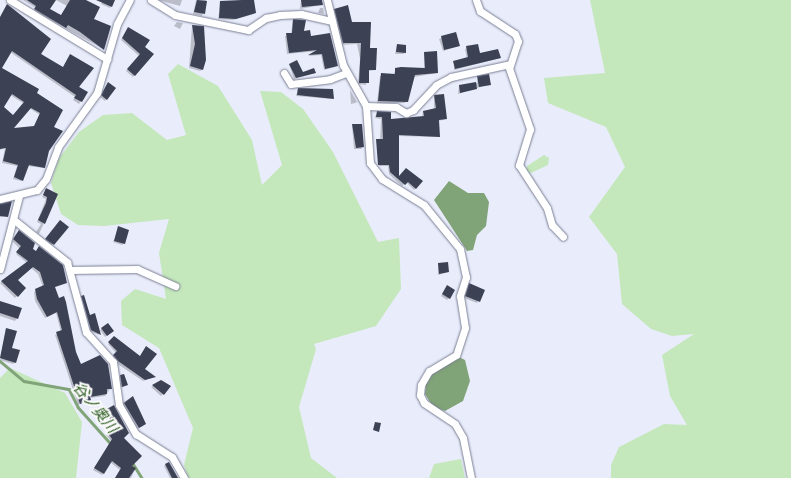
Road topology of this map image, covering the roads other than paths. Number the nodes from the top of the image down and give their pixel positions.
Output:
1 (10, 0) edge
2 (130, 0) edge
3 (151, 0) edge
4 (327, 0) edge
5 (476, 0) edge
6 (332, 21) junction
7 (107, 59) junction
8 (510, 64) junction
9 (284, 73) dead end
10 (346, 73) junction
11 (366, 106) junction
12 (19, 196) junction
13 (0, 198) edge
14 (14, 220) junction
15 (563, 237) dead end
16 (0, 269) edge
17 (70, 270) junction
18 (175, 286) dead end
19 (184, 478) edge
20 (471, 478) edge

1 - 7 street
2 - 7 street
3 - 6 street
4 - 6 street
5 - 8 street
6 - 10 street
7 - 12 street
8 - 11 street
8 - 15 street
9 - 10 street
10 - 11 street
11 - 20 street
12 - 13 street
12 - 14 street
14 - 16 street
14 - 17 street
17 - 18 street
17 - 19 street

